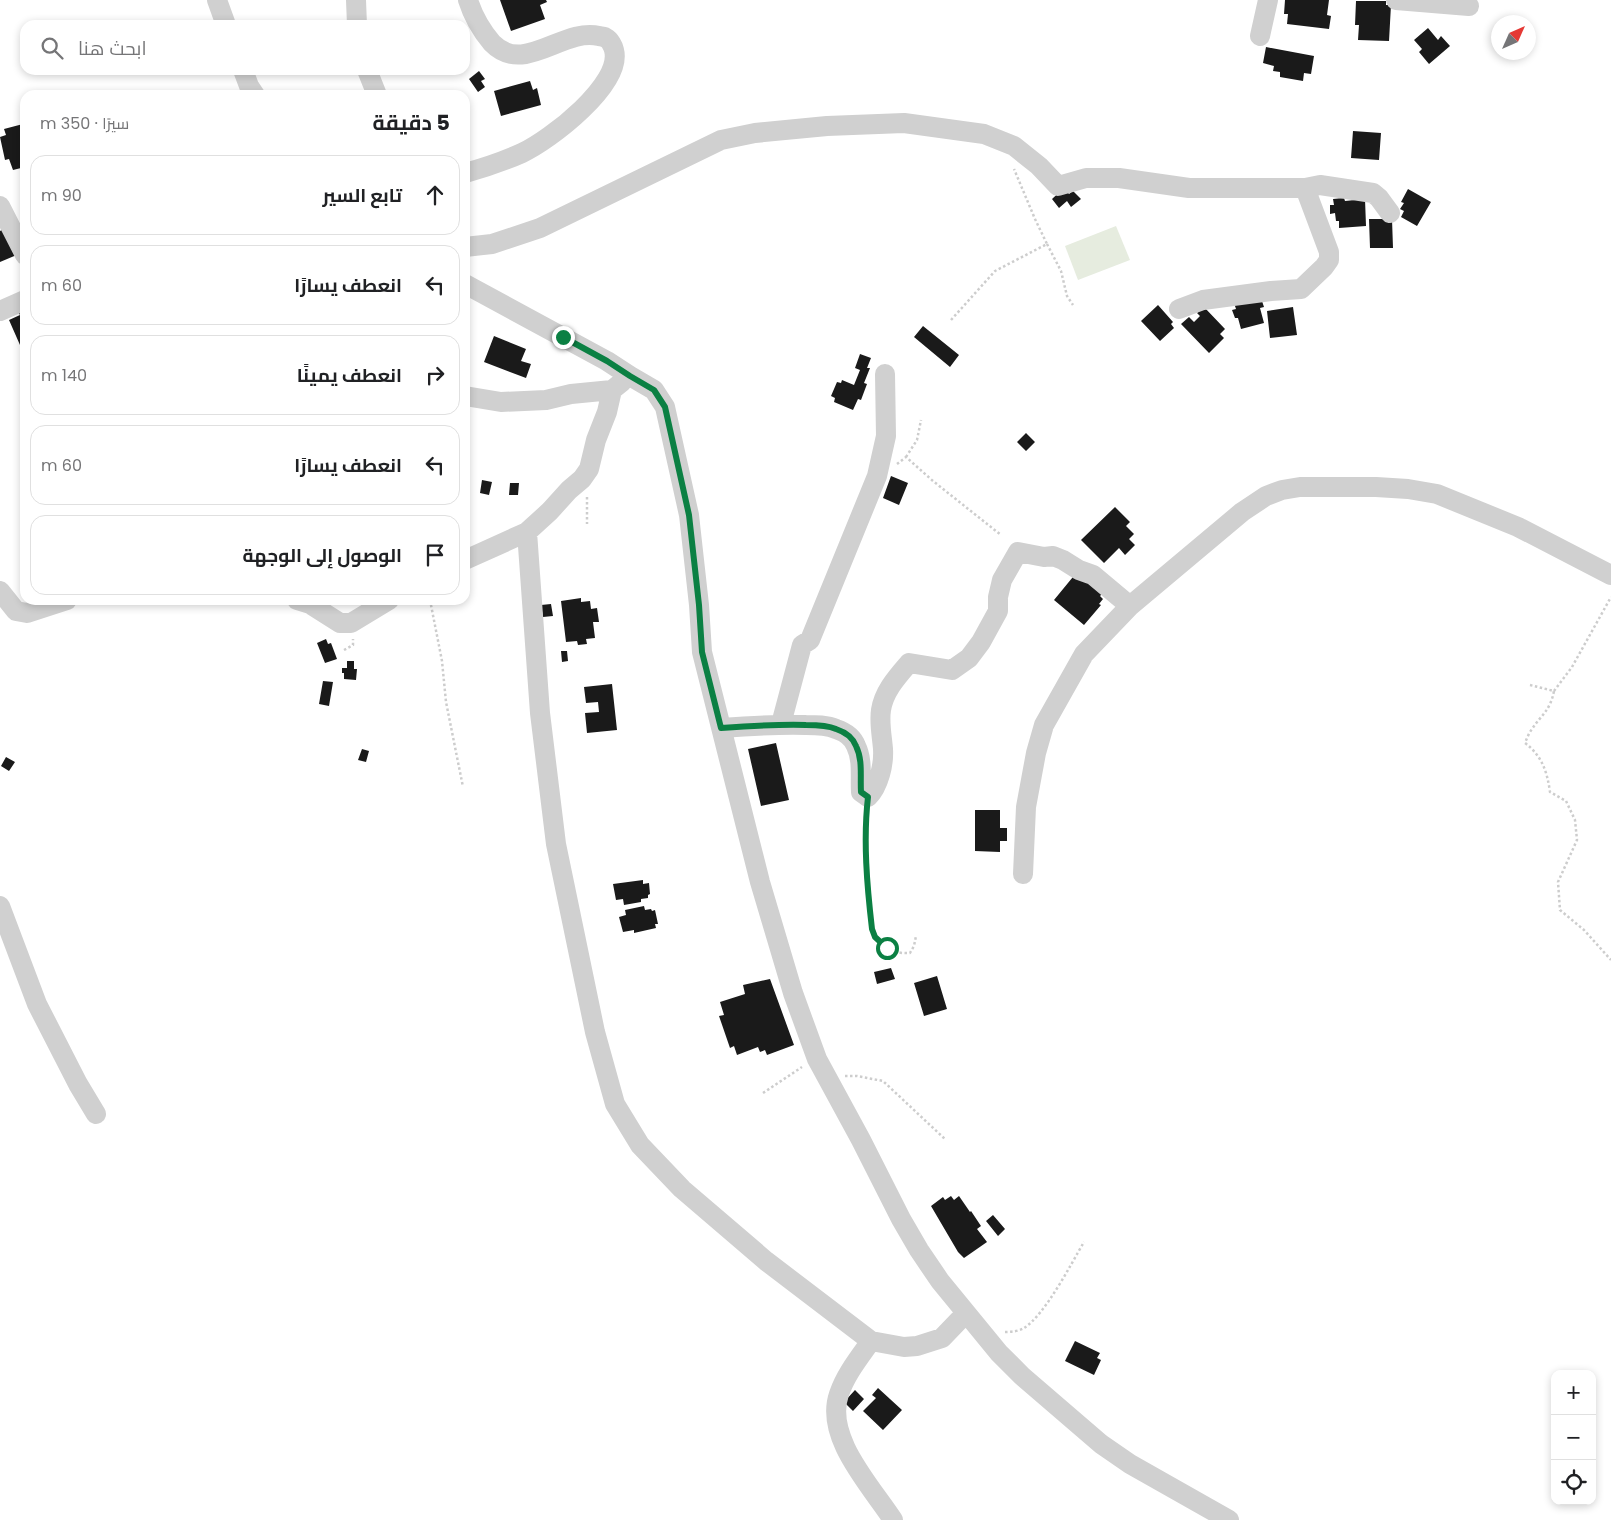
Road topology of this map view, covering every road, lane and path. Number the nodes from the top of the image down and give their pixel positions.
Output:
1 (217, 0) edge
2 (356, 0) edge
3 (468, 0) edge
4 (1268, 0) edge
5 (1396, 0) edge
6 (1469, 6) dead end
7 (224, 20) edge
8 (357, 20) edge
9 (1260, 36) dead end
10 (245, 75) edge
11 (369, 75) edge
12 (252, 90) edge
13 (375, 90) edge
14 (1014, 146) junction
15 (470, 172) edge
16 (1305, 188) junction
17 (0, 206) edge
18 (1390, 213) dead end
19 (1047, 244) junction
20 (20, 245) edge
21 (470, 246) edge
22 (470, 287) edge
23 (20, 302) edge
24 (1073, 306) dead end
25 (1179, 309) dead end
26 (0, 311) edge
27 (951, 320) dead end
28 (885, 374) dead end
29 (630, 376) junction
30 (612, 390) junction
31 (470, 397) edge
32 (921, 420) dead end
33 (906, 457) junction
34 (877, 476) junction
35 (582, 479) junction
36 (587, 524) dead end
37 (527, 532) junction
38 (1001, 535) dead end
39 (470, 558) edge
40 (1611, 575) edge
41 (0, 591) edge
42 (1611, 597) edge
43 (52, 605) edge
44 (312, 605) edge
45 (380, 605) edge
46 (431, 605) edge
47 (1130, 606) junction
48 (1530, 685) dead end
49 (1554, 691) junction
50 (781, 724) junction
51 (721, 728) junction
52 (462, 787) dead end
53 (868, 797) junction
54 (1023, 874) dead end
55 (0, 906) edge
56 (916, 936) dead end
57 (1611, 960) edge
58 (817, 1059) junction
59 (829, 1081) junction
60 (763, 1093) dead end
61 (96, 1114) dead end
62 (946, 1140) dead end
63 (1084, 1242) dead end
64 (966, 1313) junction
65 (984, 1335) junction
66 (871, 1341) junction
67 (893, 1520) edge
68 (1229, 1520) edge

1 - 7 street
2 - 8 street
3 - 15 street
4 - 9 street
5 - 6 street
10 - 12 street
11 - 13 street
14 - 16 street
14 - 19 path
14 - 21 street
16 - 18 street
16 - 25 street
17 - 20 street
19 - 24 path
19 - 27 path
22 - 29 street
23 - 26 street
28 - 34 street
29 - 30 street
29 - 51 street
30 - 31 street
30 - 35 street
32 - 33 path
33 - 34 path
33 - 38 path
34 - 50 street
35 - 36 path
35 - 37 street
37 - 39 street
37 - 66 street
40 - 47 street
41 - 43 street
42 - 49 path
44 - 45 street
46 - 52 path
47 - 53 street
47 - 54 street
48 - 49 path
49 - 57 path
50 - 51 street
50 - 53 street
51 - 58 street
53 - 56 path
55 - 61 street
58 - 59 street
58 - 60 path
59 - 62 path
59 - 64 street
63 - 65 path
64 - 65 street
64 - 66 street
65 - 68 street
66 - 67 street

